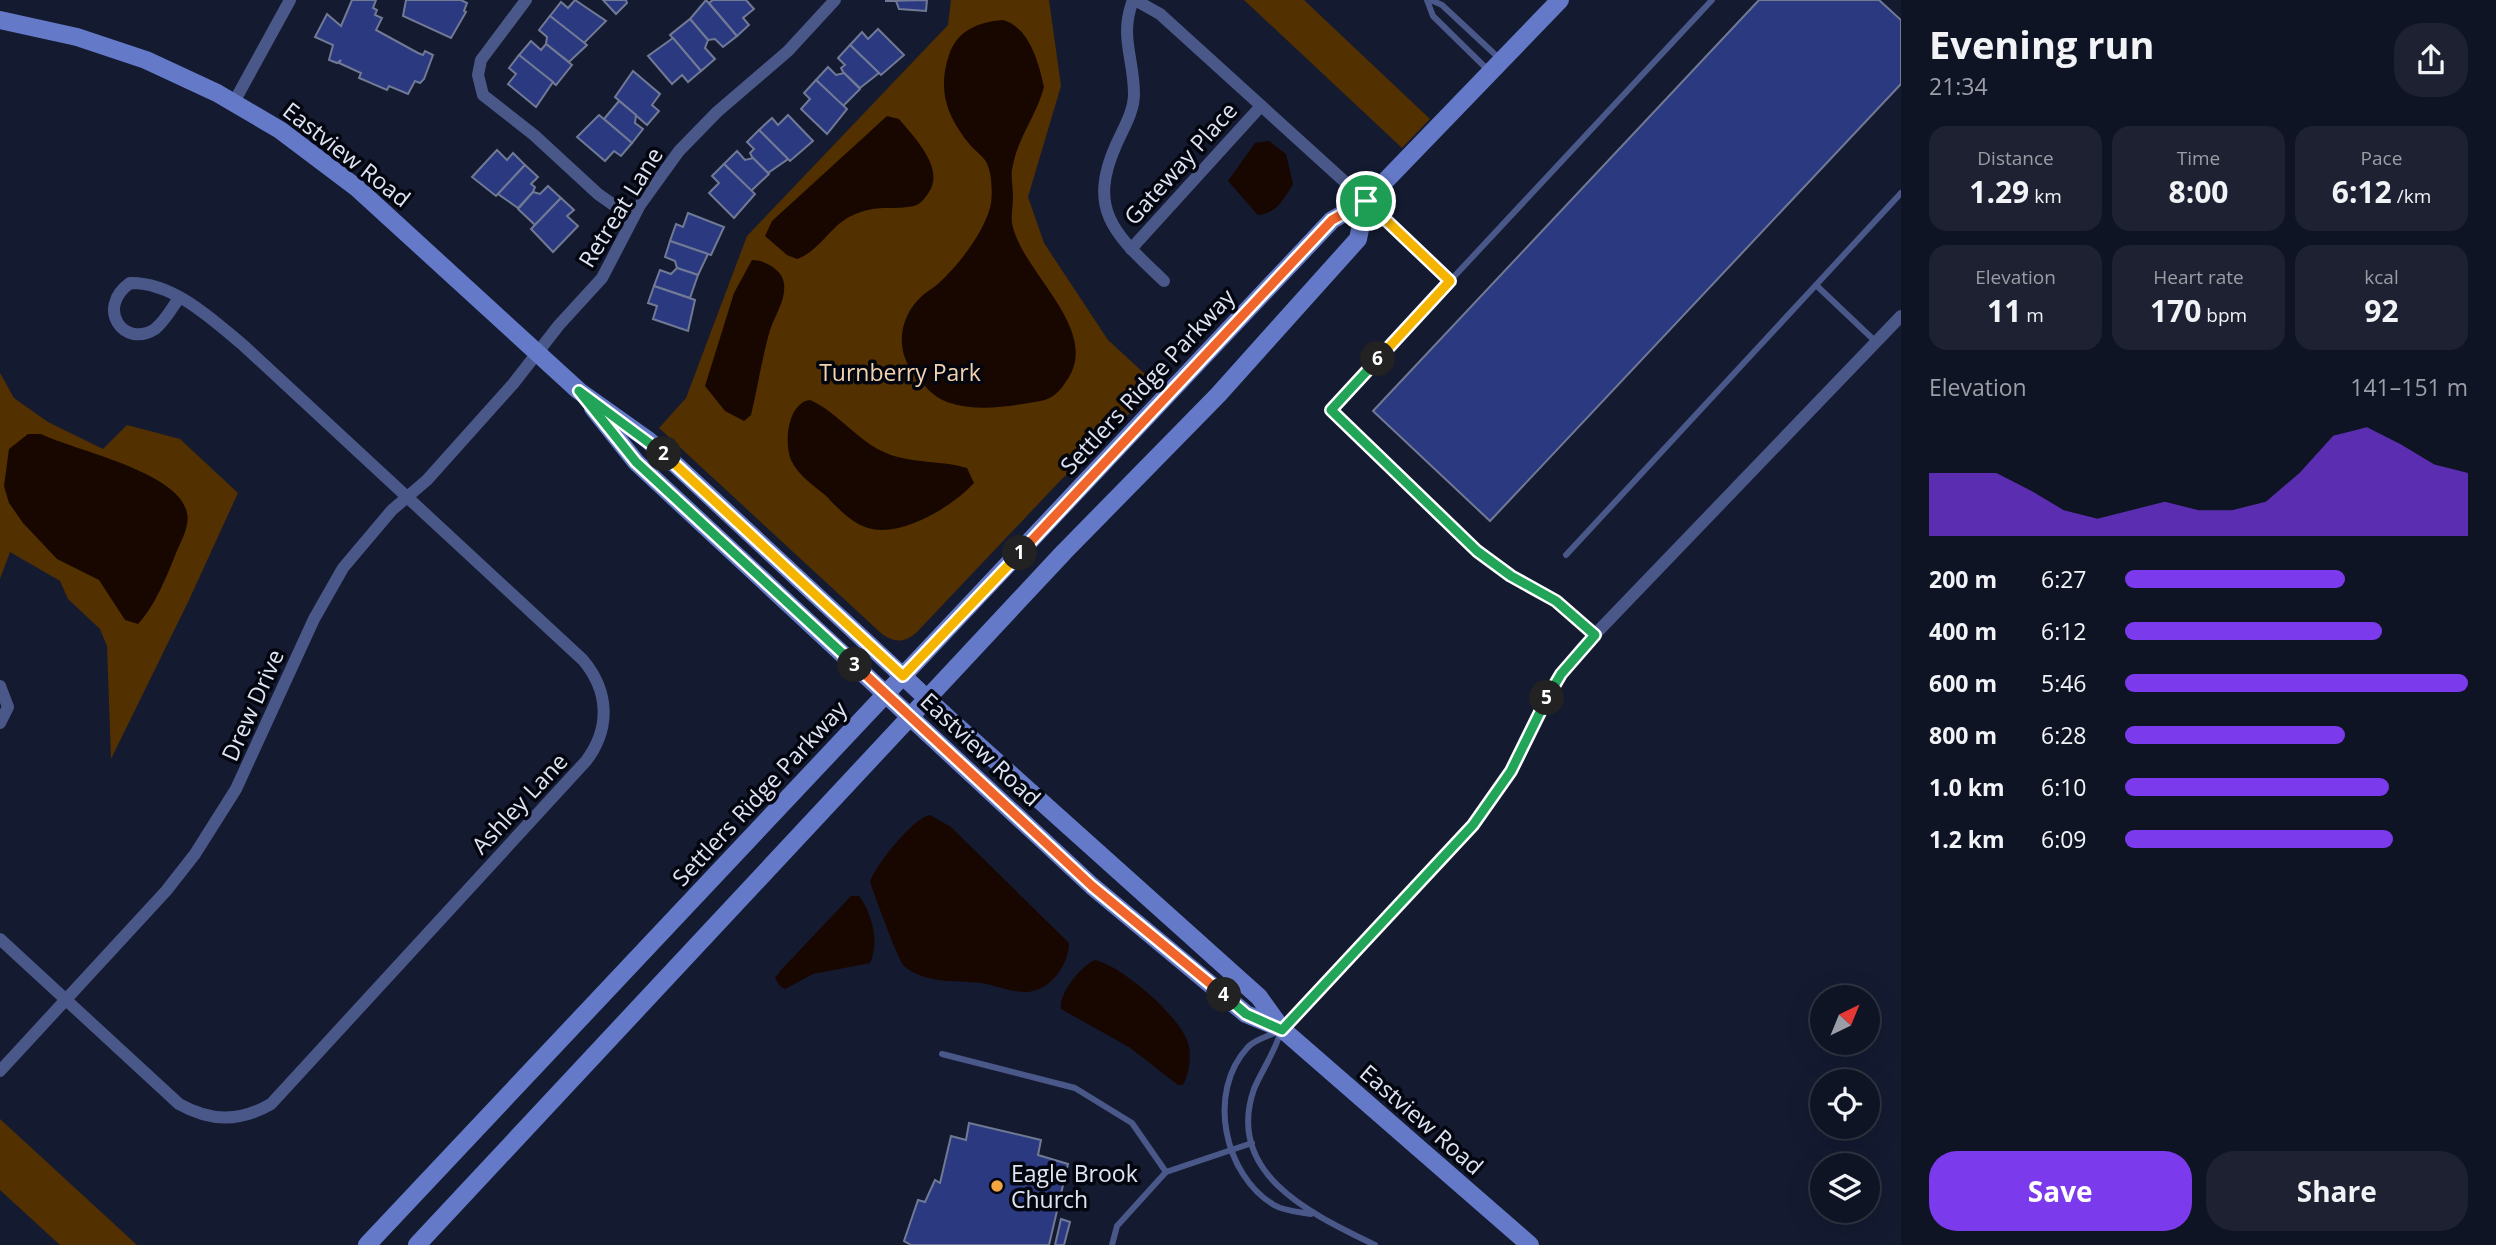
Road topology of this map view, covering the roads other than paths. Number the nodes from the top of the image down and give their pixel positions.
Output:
1 (290, 0) edge
2 (526, 0) edge
3 (835, 0) edge
4 (1134, 0) edge
5 (1429, 0) edge
6 (1560, 0) edge
7 (1712, 0) edge
8 (0, 20) edge
9 (1497, 67) junction
10 (234, 102) junction
11 (1261, 106) junction
12 (1901, 192) edge
13 (1366, 201) junction
14 (632, 218) junction
15 (1131, 249) junction
16 (1164, 281) dead end
17 (1450, 281) junction
18 (1816, 285) junction
19 (179, 298) junction
20 (1901, 316) edge
21 (1877, 342) junction
22 (537, 354) junction
23 (579, 391) junction
24 (407, 498) junction
25 (1566, 555) dead end
26 (1595, 635) junction
27 (903, 676) junction
28 (0, 686) edge
29 (886, 694) junction
30 (927, 699) junction
31 (910, 717) junction
32 (0, 723) edge
33 (0, 939) edge
34 (65, 999) junction
35 (1282, 1030) junction
36 (942, 1054) dead end
37 (0, 1071) edge
38 (1252, 1143) junction
39 (1230, 1149) junction
40 (1166, 1172) junction
41 (1314, 1215) junction
42 (367, 1245) edge
43 (417, 1245) edge
44 (1112, 1245) edge
45 (1375, 1245) edge
46 (1530, 1245) edge

1 - 10 street
2 - 14 street
3 - 14 street, Retreat Lane
4 - 11 street, Gateway Place
4 - 15 street, Gateway Place
5 - 9 lane
5 - 9 lane
6 - 9 street, Settlers Ridge Parkway
7 - 17 lane
8 - 10 street, Eastview Road
9 - 13 street, Settlers Ridge Parkway
10 - 22 street, Eastview Road
11 - 13 street, Gateway Place
11 - 15 street, Gateway Place
12 - 18 lane
13 - 17 lane
13 - 27 street, Settlers Ridge Parkway
13 - 30 street
14 - 22 street, Retreat Lane
15 - 16 street, Gateway Place
17 - 26 lane
18 - 21 lane
18 - 25 lane
19 - 19 street, Ashley Lane
19 - 24 street, Ashley Lane
20 - 21 street
21 - 26 street
22 - 23 street, Eastview Road
22 - 24 street, Drew Drive
23 - 27 street, Eastview Road
23 - 29 street, Eastview Road
24 - 34 street, Drew Drive
24 - 34 street, Ashley Lane
26 - 35 street
27 - 29 street, Settlers Ridge Parkway
27 - 30 street, Eastview Road
28 - 32 street
29 - 31 street, Eastview Road
29 - 42 street, Settlers Ridge Parkway
30 - 31 street
30 - 35 street, Eastview Road
31 - 35 street, Eastview Road
31 - 43 street
33 - 34 street, Ashley Lane
34 - 37 street, Drew Drive
35 - 38 lane
35 - 39 lane
35 - 46 street, Eastview Road
36 - 40 lane
38 - 39 lane
38 - 41 lane
39 - 40 lane
39 - 41 lane
40 - 44 lane
41 - 45 lane

